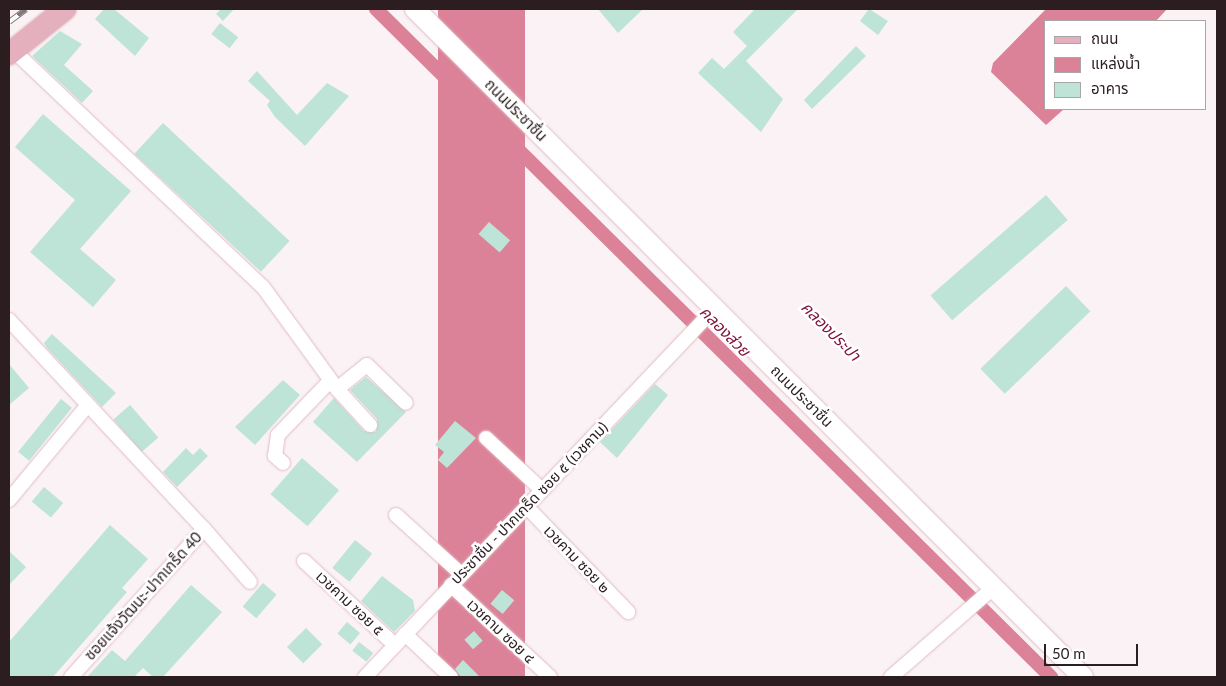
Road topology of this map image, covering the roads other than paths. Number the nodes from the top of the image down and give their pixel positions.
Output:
1 (44, 9) edge
2 (65, 9) edge
3 (415, 9) edge
4 (12, 46) edge
5 (712, 312) junction
6 (9, 320) edge
7 (334, 385) junction
8 (406, 403) dead end
9 (87, 406) junction
10 (370, 425) dead end
11 (486, 438) dead end
12 (283, 463) dead end
13 (542, 490) junction
14 (9, 500) edge
15 (527, 507) junction
16 (396, 514) dead end
17 (204, 528) junction
18 (304, 561) dead end
19 (461, 574) junction
20 (250, 582) dead end
21 (451, 585) junction
22 (991, 590) junction
23 (628, 612) dead end
24 (405, 634) junction
25 (395, 645) junction
26 (897, 675) edge
27 (71, 677) edge
28 (365, 677) edge
29 (451, 677) edge
30 (550, 677) edge
31 (1083, 677) edge

1 - 4 main road
2 - 4 main road
3 - 5 main road, ถนนประชาชื่น
4 - 7 street
5 - 13 street, ประชาชื่น - ปากเกร็ด ซอย ๕ (เวชคาม)
5 - 22 main road, ถนนประชาชื่น
6 - 9 street, ซอยแจ้งวัฒนะ-ปากเกร็ด 40
7 - 8 street
7 - 10 street
7 - 12 street
9 - 14 street
9 - 17 street, ซอยแจ้งวัฒนะ-ปากเกร็ด 40
11 - 13 street
13 - 15 street, ประชาชื่น - ปากเกร็ด ซอย ๕ (เวชคาม)
15 - 19 street, ประชาชื่น - ปากเกร็ด ซอย ๕ (เวชคาม)
15 - 23 street, เวชคาม ซอย ๒
16 - 19 street
17 - 20 street
17 - 27 street, ซอยแจ้งวัฒนะ-ปากเกร็ด 40
18 - 25 street, เวชคาม ซอย ๕
19 - 21 street, ประชาชื่น - ปากเกร็ด ซอย ๕ (เวชคาม)
21 - 24 street, ประชาชื่น - ปากเกร็ด ซอย ๕ (เวชคาม)
21 - 30 street, เวชคาม ซอย ๔
22 - 26 street
22 - 31 main road, ถนนประชาชื่น
24 - 25 street, ประชาชื่น - ปากเกร็ด ซอย ๕ (เวชคาม)
24 - 29 street
25 - 28 street, ประชาชื่น - ปากเกร็ด ซอย ๕ (เวชคาม)

